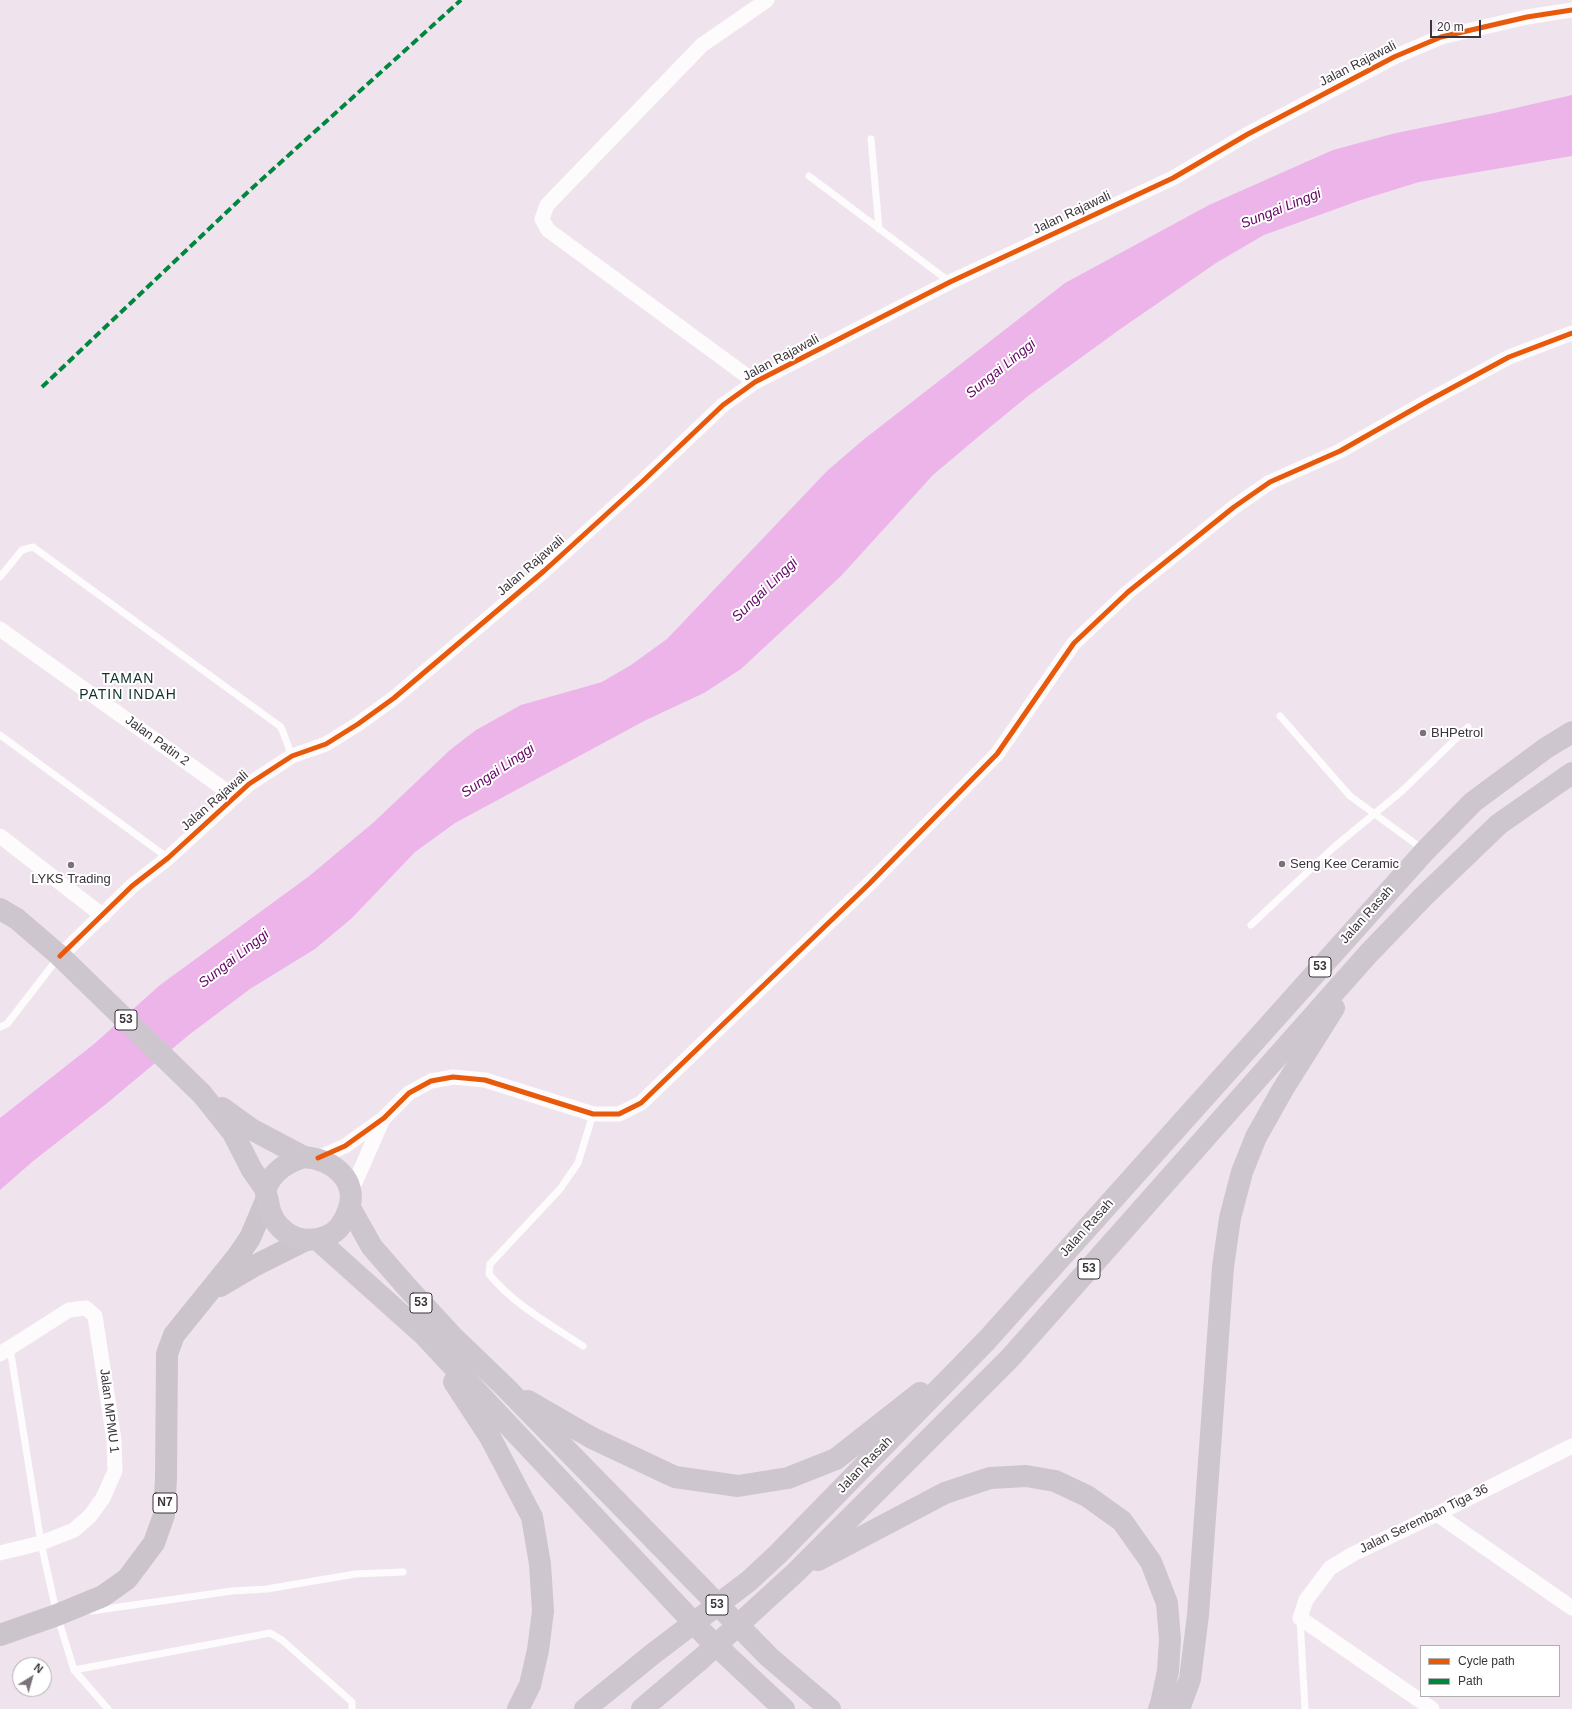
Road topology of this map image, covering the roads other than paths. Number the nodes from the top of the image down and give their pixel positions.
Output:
1 (767, 0) edge
2 (1572, 10) edge
3 (871, 139) dead end
4 (809, 176) dead end
5 (879, 229) junction
6 (950, 282) junction
7 (1572, 333) edge
8 (755, 382) junction
9 (0, 577) edge
10 (0, 629) edge
11 (1280, 716) dead end
12 (1468, 728) dead end
13 (1572, 732) edge
14 (0, 735) edge
15 (292, 756) junction
16 (1572, 773) edge
17 (235, 797) junction
18 (1374, 815) junction
19 (0, 836) edge
20 (1426, 851) junction
21 (168, 858) junction
22 (0, 908) edge
23 (103, 916) junction
24 (1251, 925) dead end
25 (1369, 953) junction
26 (60, 956) junction
27 (0, 1027) edge
28 (202, 1094) junction
29 (593, 1114) junction
30 (384, 1118) junction
31 (311, 1158) junction
32 (266, 1194) junction
33 (350, 1201) junction
34 (312, 1240) junction
35 (210, 1292) junction
36 (423, 1334) junction
37 (987, 1340) junction
38 (583, 1346) dead end
39 (5, 1351) edge
40 (505, 1387) junction
41 (1572, 1446) edge
42 (1437, 1514) junction
43 (41, 1543) junction
44 (0, 1553) edge
45 (403, 1572) dead end
46 (796, 1572) junction
47 (1572, 1608) edge
48 (57, 1615) junction
49 (1300, 1618) junction
50 (0, 1635) edge
51 (74, 1670) junction
52 (108, 1709) edge
53 (352, 1709) edge
54 (518, 1709) edge
55 (585, 1709) edge
56 (642, 1709) edge
57 (784, 1709) edge
58 (830, 1709) edge
59 (1159, 1709) edge
60 (1180, 1709) edge
61 (1304, 1709) edge
62 (1432, 1709) edge

1 - 8 street
2 - 6 street, Jalan Rajawali
3 - 5 lane
4 - 5 lane
5 - 6 lane
6 - 8 street, Jalan Rajawali
7 - 29 street
8 - 15 street, Jalan Rajawali
9 - 15 lane
10 - 17 street, Jalan Patin 2
11 - 18 lane
12 - 18 lane
13 - 20 highway, Jalan Rasah / 53
14 - 21 lane
15 - 17 street, Jalan Rajawali
16 - 25 highway, Jalan Rasah / 53
17 - 21 street, Jalan Rajawali
18 - 20 lane
18 - 24 lane
19 - 23 street
20 - 37 highway, Jalan Rasah / 53
21 - 23 street, Jalan Rajawali
22 - 26 highway, 53
23 - 26 street, Jalan Rajawali
25 - 46 highway, Jalan Rasah / 53
25 - 60 highway
26 - 27 lane
26 - 28 highway, 53
28 - 31 highway, 53
28 - 32 highway, 53
29 - 30 street
29 - 38 lane
30 - 31 street
30 - 33 street
31 - 32 highway
31 - 33 highway, 53
32 - 34 highway, 53
32 - 35 main road, N7
33 - 34 highway
33 - 40 highway, 53
34 - 35 main road, N7
34 - 36 highway, 53
35 - 48 main road, N7
36 - 54 highway
36 - 57 highway
37 - 40 highway
37 - 55 highway, Jalan Rasah / 53
39 - 43 lane
39 - 43 street, Jalan MPMU 1
40 - 58 highway
41 - 42 street, Jalan Seremban Tiga 36
42 - 47 street
42 - 49 street, Jalan Seremban Tiga 36
43 - 44 street, Jalan MPMU 1
43 - 48 lane
45 - 48 lane
46 - 56 highway, Jalan Rasah
46 - 59 highway
48 - 50 main road, N7
48 - 51 lane
49 - 61 lane
49 - 62 street
51 - 52 lane
51 - 53 lane

